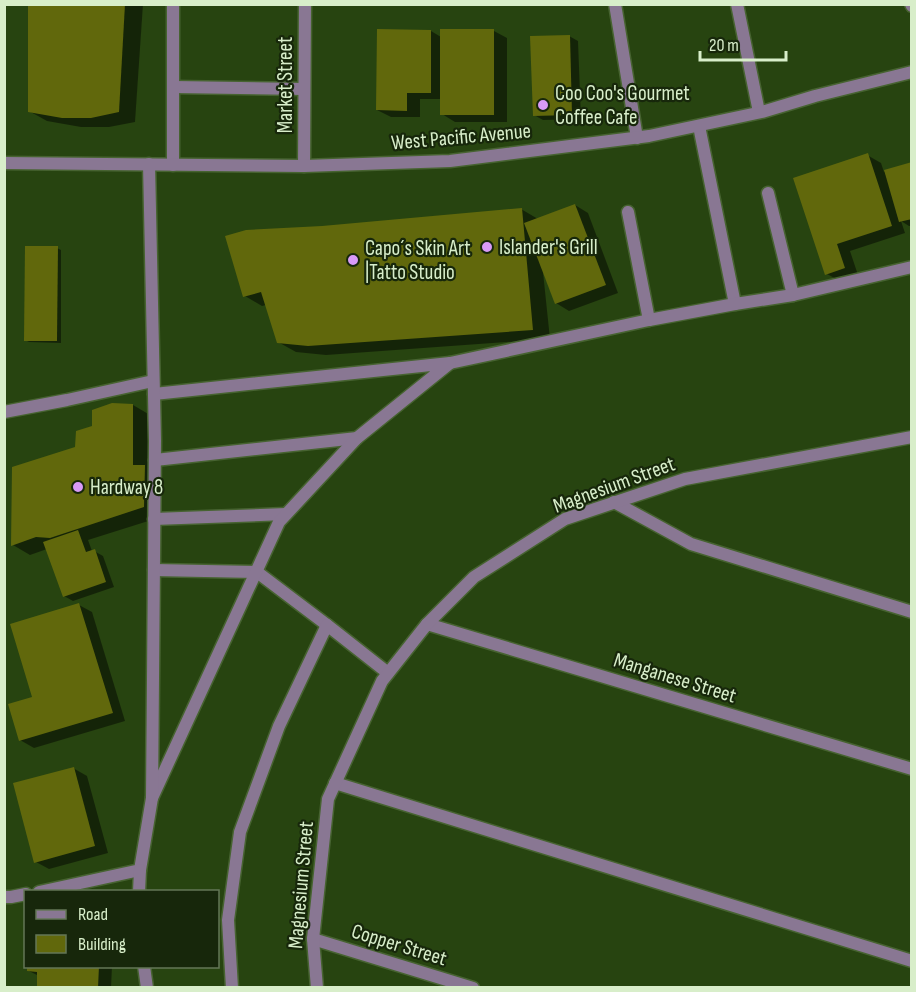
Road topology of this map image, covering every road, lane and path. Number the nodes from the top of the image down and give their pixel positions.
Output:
1 (173, 4) edge
2 (305, 4) edge
3 (615, 4) edge
4 (737, 4) edge
5 (912, 72) edge
6 (174, 87) junction
7 (304, 89) junction
8 (759, 112) junction
9 (699, 126) junction
10 (637, 138) junction
11 (4, 163) edge
12 (149, 164) junction
13 (173, 165) junction
14 (304, 166) junction
15 (768, 193) dead end
16 (628, 212) dead end
17 (912, 267) edge
18 (793, 295) junction
19 (735, 304) junction
20 (649, 320) junction
21 (450, 363) junction
22 (153, 381) junction
23 (154, 394) junction
24 (4, 412) edge
25 (912, 437) edge
26 (357, 438) junction
27 (155, 460) junction
28 (614, 502) junction
29 (286, 514) junction
30 (154, 519) junction
31 (154, 570) junction
32 (257, 572) junction
33 (912, 612) edge
34 (427, 624) junction
35 (327, 626) junction
36 (388, 673) junction
37 (912, 769) edge
38 (335, 783) junction
39 (152, 798) junction
40 (140, 870) junction
41 (44, 890) edge
42 (140, 890) edge
43 (24, 894) edge
44 (4, 897) edge
45 (314, 939) junction
46 (912, 961) edge
47 (144, 968) edge
48 (147, 987) edge
49 (232, 987) edge
50 (317, 987) edge
51 (473, 987) edge

1 - 6 street
2 - 7 street, Market Street
3 - 10 street
4 - 8 street
5 - 8 street, West Pacific Avenue
6 - 7 street
6 - 13 street
7 - 14 street, Market Street
8 - 9 street, West Pacific Avenue
9 - 10 street, West Pacific Avenue
9 - 19 street
10 - 14 street, West Pacific Avenue
11 - 12 street, West Pacific Avenue
12 - 13 street, West Pacific Avenue
12 - 22 street
13 - 14 street, West Pacific Avenue
15 - 18 street
16 - 20 street
17 - 18 street
18 - 19 street
19 - 20 street
20 - 21 street
21 - 23 street
21 - 26 street
22 - 23 street
22 - 24 street
23 - 27 street
25 - 28 street, Magnesium Street
26 - 27 street
26 - 29 street
27 - 30 street
28 - 33 street
28 - 34 street, Magnesium Street
29 - 30 street
29 - 32 street
30 - 31 street
31 - 32 street
31 - 39 street
32 - 35 street
32 - 39 street
34 - 36 street, Magnesium Street
34 - 37 street, Manganese Street
35 - 36 street
35 - 49 street
36 - 38 street, Magnesium Street
38 - 45 street, Magnesium Street
38 - 46 street
39 - 40 street
40 - 41 street
40 - 42 street
43 - 44 street
45 - 50 street, Magnesium Street
45 - 51 street, Copper Street
47 - 48 street

